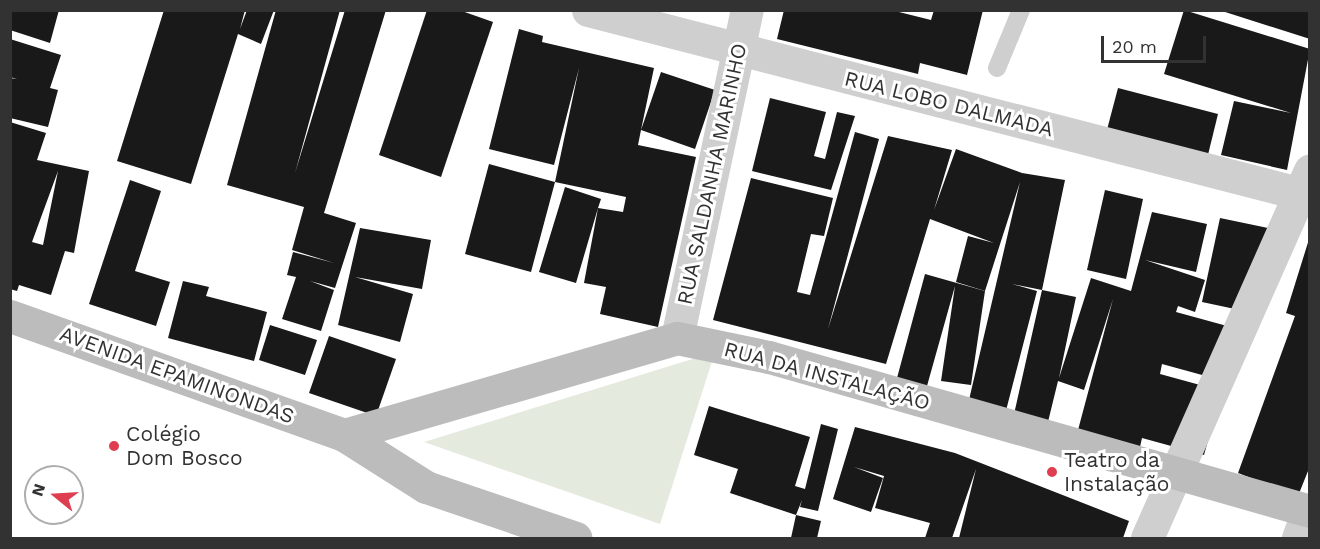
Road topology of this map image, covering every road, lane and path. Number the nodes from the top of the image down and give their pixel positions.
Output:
1 (588, 10) edge
2 (747, 10) edge
3 (1021, 10) edge
4 (738, 50) junction
5 (997, 68) dead end
6 (1307, 187) edge
7 (10, 315) edge
8 (677, 338) junction
9 (344, 435) junction
10 (1176, 474) junction
11 (1305, 520) edge
12 (576, 538) edge
13 (1148, 538) edge

1 - 4 street, RUA LOBO DALMADA
2 - 4 street, RUA SALDANHA MARINHO
3 - 5 lane
4 - 6 street, RUA LOBO DALMADA
4 - 8 street, RUA SALDANHA MARINHO
6 - 10 street
7 - 9 street, AVENIDA EPAMINONDAS
8 - 9 street, RUA DA INSTALAÇÃO
8 - 10 street, RUA DA INSTALAÇÃO
9 - 12 street, AVENIDA EPAMINONDAS
10 - 11 street, RUA DA INSTALAÇÃO
10 - 13 street

